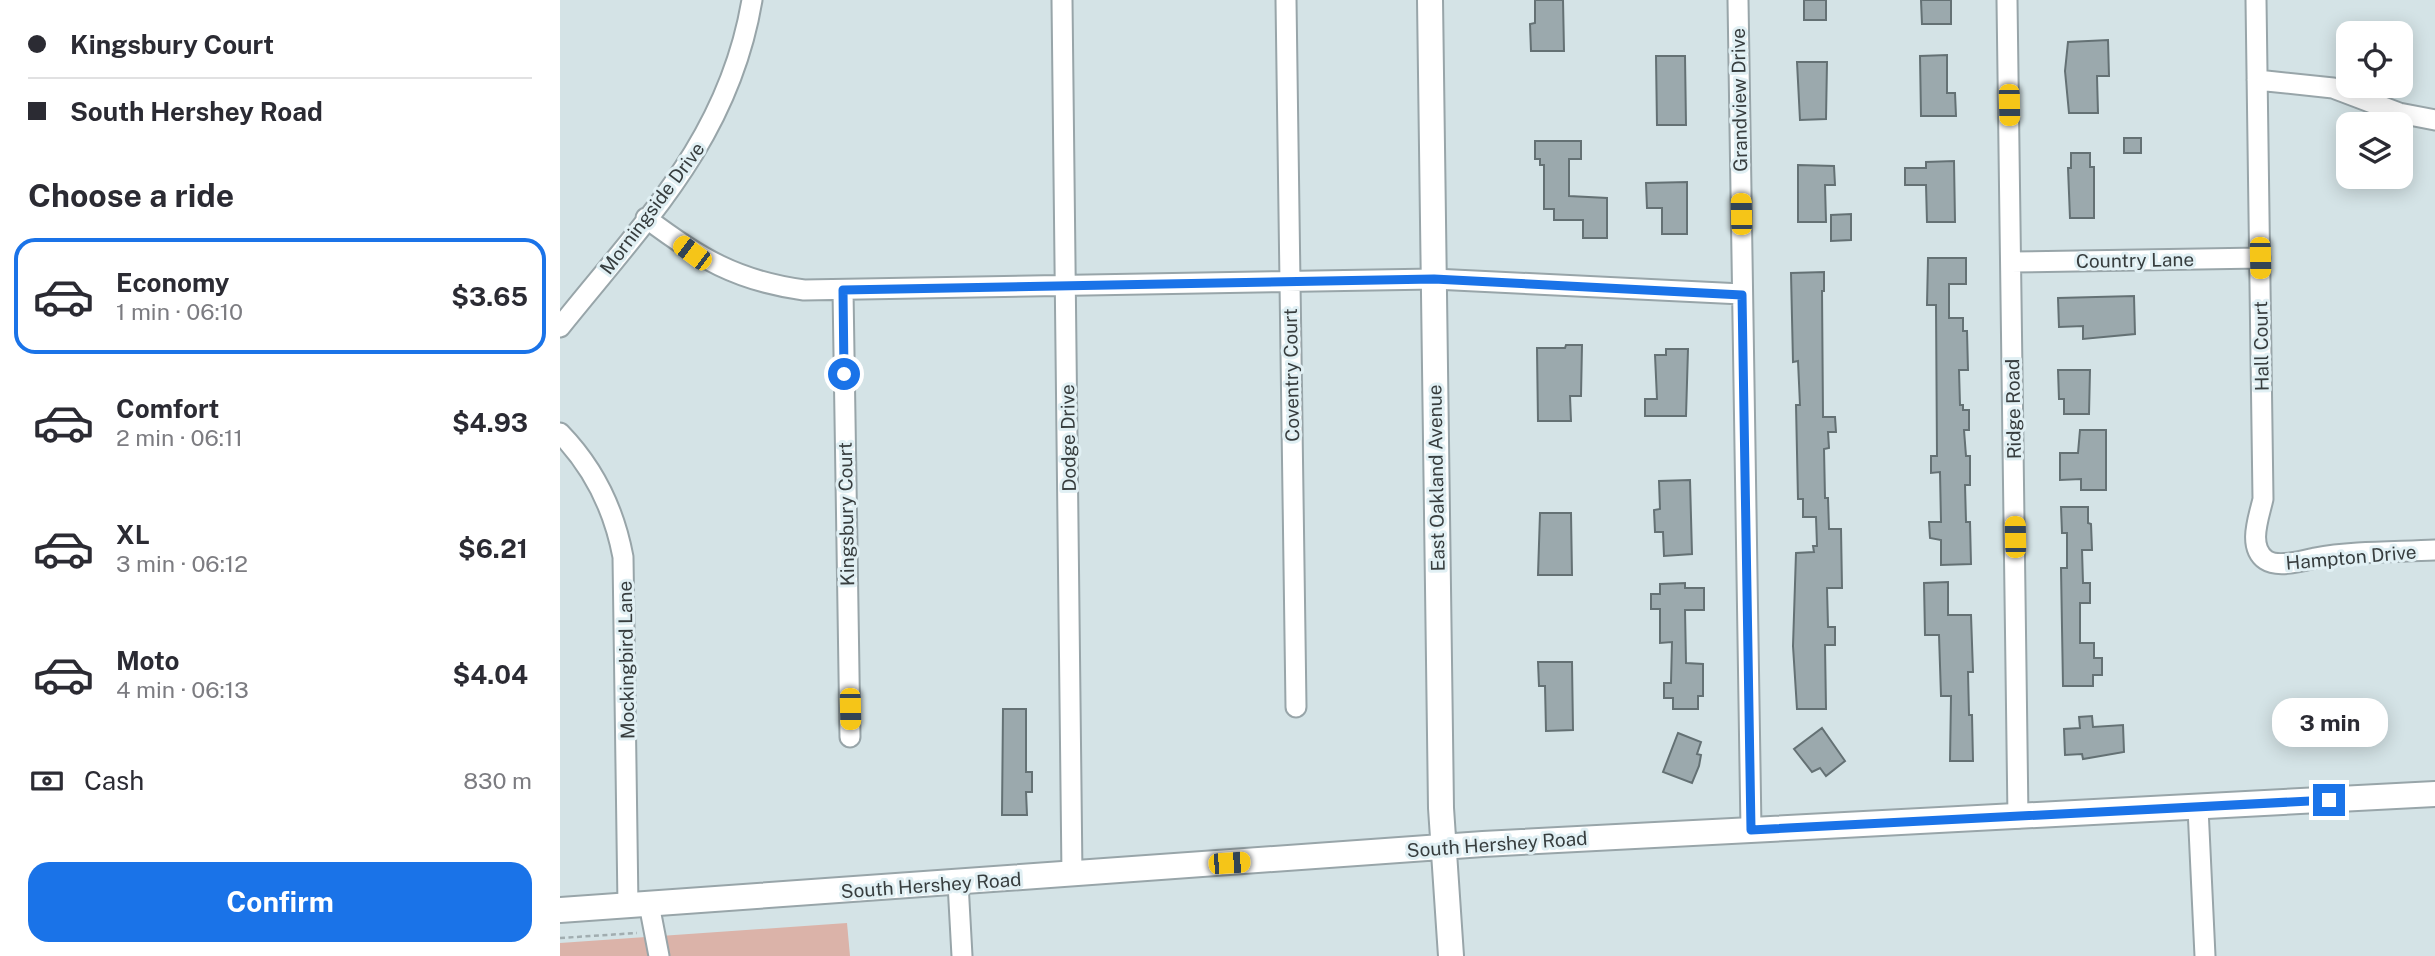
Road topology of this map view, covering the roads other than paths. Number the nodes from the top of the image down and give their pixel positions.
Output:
1 (752, 0) edge
2 (1062, 0) edge
3 (1286, 0) edge
4 (1430, 0) edge
5 (1738, 0) edge
6 (2007, 0) edge
7 (2256, 0) edge
8 (2257, 80) junction
9 (2435, 120) edge
10 (646, 218) junction
11 (2260, 258) junction
12 (2011, 262) junction
13 (1434, 279) junction
14 (1290, 282) junction
15 (1066, 287) junction
16 (843, 290) junction
17 (1742, 295) junction
18 (560, 327) edge
19 (560, 433) edge
20 (2435, 550) edge
21 (2268, 562) joint
22 (1296, 707) dead end
23 (850, 737) dead end
24 (2435, 794) edge
25 (2198, 808) junction
26 (2018, 818) junction
27 (1751, 830) junction
28 (1443, 848) junction
29 (1072, 875) junction
30 (958, 883) junction
31 (639, 905) junction
32 (560, 910) edge
33 (659, 956) edge
34 (962, 956) edge
35 (1451, 956) edge
36 (2205, 956) edge

1 - 10 street, Morningside Drive
2 - 15 street, Dodge Drive
3 - 14 street, Coventry Court
4 - 13 main road, East Oakland Avenue
5 - 17 street, Grandview Drive
6 - 12 street, Ridge Road
7 - 8 street, Hall Court
8 - 9 street
8 - 11 street, Hall Court
10 - 16 street
10 - 18 street, Morningside Drive
11 - 12 street, Country Lane
11 - 21 street, Hall Court
12 - 26 street, Ridge Road
13 - 14 street
13 - 17 street
13 - 28 main road, East Oakland Avenue
14 - 15 street
14 - 22 street, Coventry Court
15 - 16 street
15 - 29 street, Dodge Drive
16 - 23 street, Kingsbury Court
17 - 27 street, Grandview Drive
19 - 31 street, Mockingbird Lane
20 - 21 street, Hampton Drive
24 - 25 main road, South Hershey Road
25 - 26 main road, South Hershey Road
25 - 36 street
26 - 27 main road, South Hershey Road
27 - 28 main road, South Hershey Road
28 - 29 main road, South Hershey Road
28 - 35 main road, East Oakland Avenue
29 - 30 main road, South Hershey Road
30 - 31 main road, South Hershey Road
30 - 34 street
31 - 32 main road, South Hershey Road
31 - 33 street, Mockingbird Lane

